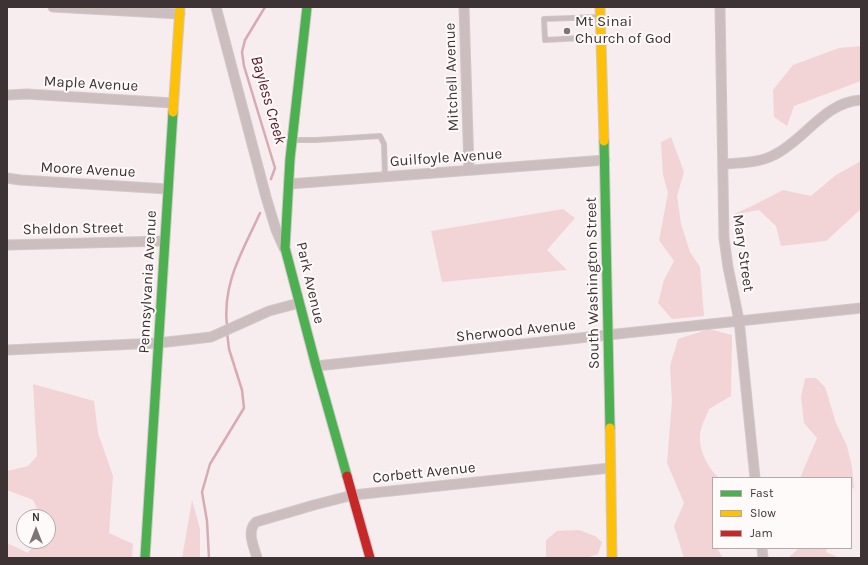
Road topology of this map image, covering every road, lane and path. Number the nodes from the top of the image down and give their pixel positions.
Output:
1 (53, 7) edge
2 (65, 7) edge
3 (216, 7) edge
4 (307, 7) edge
5 (464, 7) edge
6 (600, 7) edge
7 (720, 7) edge
8 (180, 11) edge
9 (600, 17) junction
10 (601, 37) junction
11 (7, 95) edge
12 (861, 100) edge
13 (173, 103) junction
14 (292, 140) junction
15 (605, 160) junction
16 (723, 164) junction
17 (469, 170) junction
18 (386, 176) junction
19 (7, 178) edge
20 (289, 184) junction
21 (168, 189) junction
22 (164, 241) junction
23 (7, 245) edge
24 (284, 248) junction
25 (299, 303) junction
26 (861, 308) edge
27 (740, 320) junction
28 (608, 336) junction
29 (158, 343) junction
30 (7, 350) edge
31 (316, 366) junction
32 (610, 468) junction
33 (755, 477) edge
34 (353, 495) junction
35 (145, 558) edge
36 (257, 558) edge
37 (370, 558) edge
38 (612, 558) edge

1 - 2 street
2 - 8 street
3 - 24 street
4 - 14 street, Park Avenue
5 - 17 street, Mitchell Avenue
6 - 9 street, South Washington Street
7 - 16 street, Mary Street
8 - 13 street, Pennsylvania Avenue
9 - 10 street, South Washington Street
9 - 10 lane
10 - 15 street, South Washington Street
11 - 13 street, Maple Avenue
12 - 16 street
13 - 21 street, Pennsylvania Avenue
14 - 18 lane
14 - 20 street, Park Avenue
15 - 17 street, Guilfoyle Avenue
15 - 28 street, South Washington Street
16 - 27 street, Mary Street
17 - 18 street, Guilfoyle Avenue
18 - 20 street, Guilfoyle Avenue
19 - 21 street, Moore Avenue
20 - 24 street, Park Avenue
21 - 22 street, Pennsylvania Avenue
22 - 23 street, Sheldon Street
22 - 29 street, Pennsylvania Avenue
24 - 25 street, Park Avenue
25 - 29 street
25 - 31 street, Park Avenue
26 - 27 street, Sherwood Avenue
27 - 28 street, Sherwood Avenue
27 - 33 street, Mary Street
28 - 31 street, Sherwood Avenue
28 - 32 street, South Washington Street
29 - 30 street
29 - 35 street, Pennsylvania Avenue
31 - 34 street, Park Avenue
32 - 34 street, Corbett Avenue
32 - 38 street, South Washington Street
34 - 36 street, Corbett Avenue
34 - 37 street, Park Avenue

